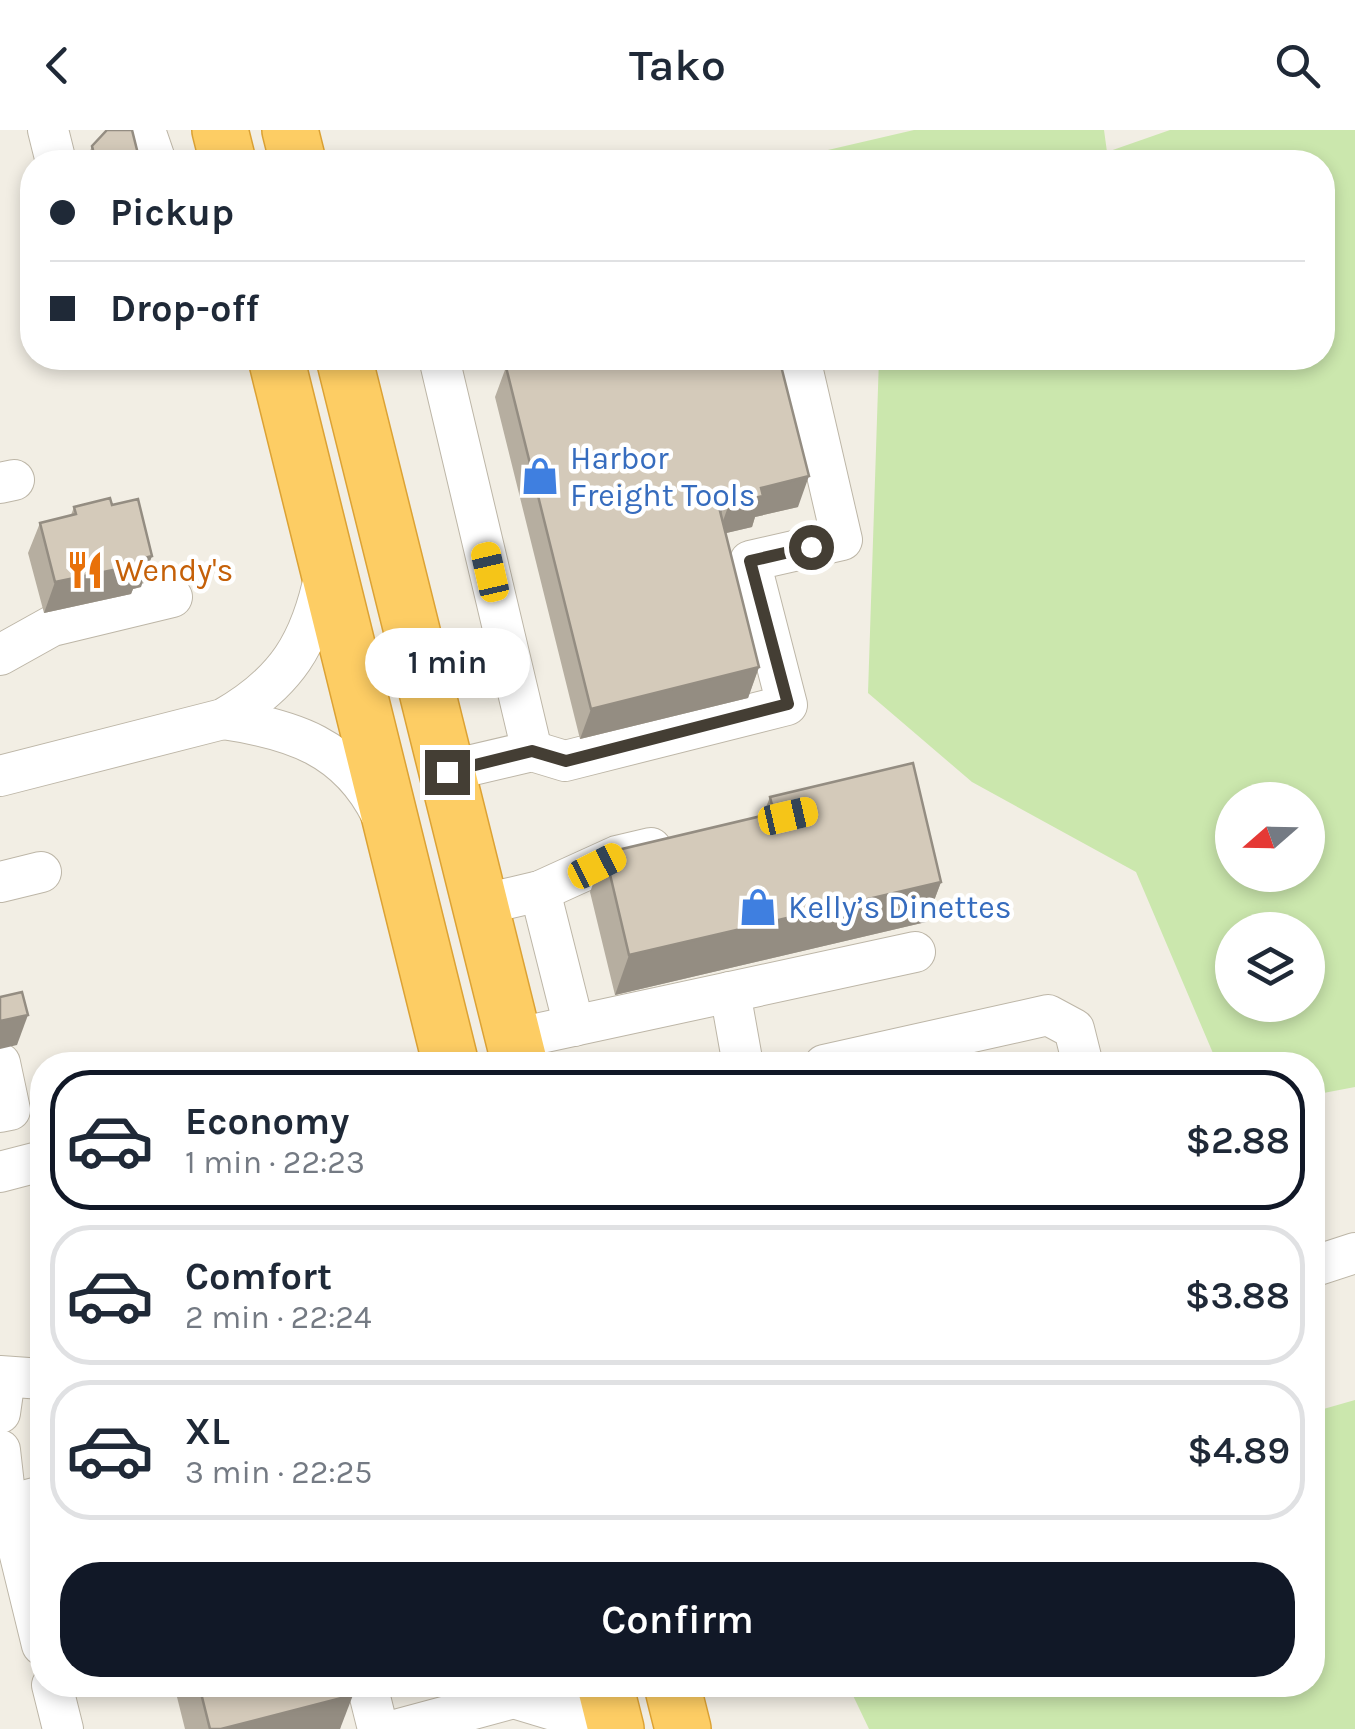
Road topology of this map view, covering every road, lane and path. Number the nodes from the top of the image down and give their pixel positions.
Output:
1 (279, 370) edge
2 (347, 370) edge
3 (441, 370) edge
4 (803, 370) edge
5 (328, 560) junction
6 (172, 597) dead end
7 (0, 655) edge
8 (222, 719) junction
9 (532, 751) junction
10 (447, 772) junction
11 (0, 776) edge
12 (690, 839) edge
13 (400, 854) junction
14 (41, 872) dead end
15 (0, 882) edge
16 (540, 891) junction
17 (480, 905) junction
18 (915, 952) dead end
19 (730, 992) junction
20 (574, 1026) junction
21 (448, 1052) edge
22 (516, 1052) edge
23 (741, 1052) edge
24 (882, 1052) edge
25 (1080, 1052) edge
26 (0, 1063) edge
27 (0, 1112) edge
28 (30, 1164) edge
29 (0, 1172) edge
30 (1355, 1253) edge
31 (1325, 1263) edge
32 (0, 1450) edge
33 (25, 1500) edge
34 (30, 1543) edge
35 (55, 1697) edge
36 (369, 1697) edge
37 (513, 1697) edge
38 (533, 1697) edge
39 (608, 1697) edge
40 (675, 1697) edge
41 (472, 1719) edge
42 (63, 1729) edge
43 (378, 1729) edge
44 (398, 1729) edge
45 (593, 1729) edge
46 (616, 1729) edge
47 (683, 1729) edge

1 - 5 highway
2 - 10 highway
3 - 9 lane
4 - 9 lane
5 - 8 lane
5 - 13 highway
6 - 7 lane
8 - 11 lane
8 - 13 lane
9 - 10 lane
10 - 17 highway
12 - 16 lane
13 - 21 highway
14 - 15 lane
16 - 17 lane
16 - 20 lane
17 - 22 highway
18 - 19 lane
19 - 20 lane
19 - 23 lane
20 - 22 lane
24 - 25 lane
26 - 27 lane
28 - 29 lane
30 - 31 lane
32 - 33 lane
33 - 34 lane
35 - 42 lane
36 - 43 lane
37 - 41 lane
38 - 45 lane
39 - 46 highway
40 - 47 highway
41 - 44 lane

